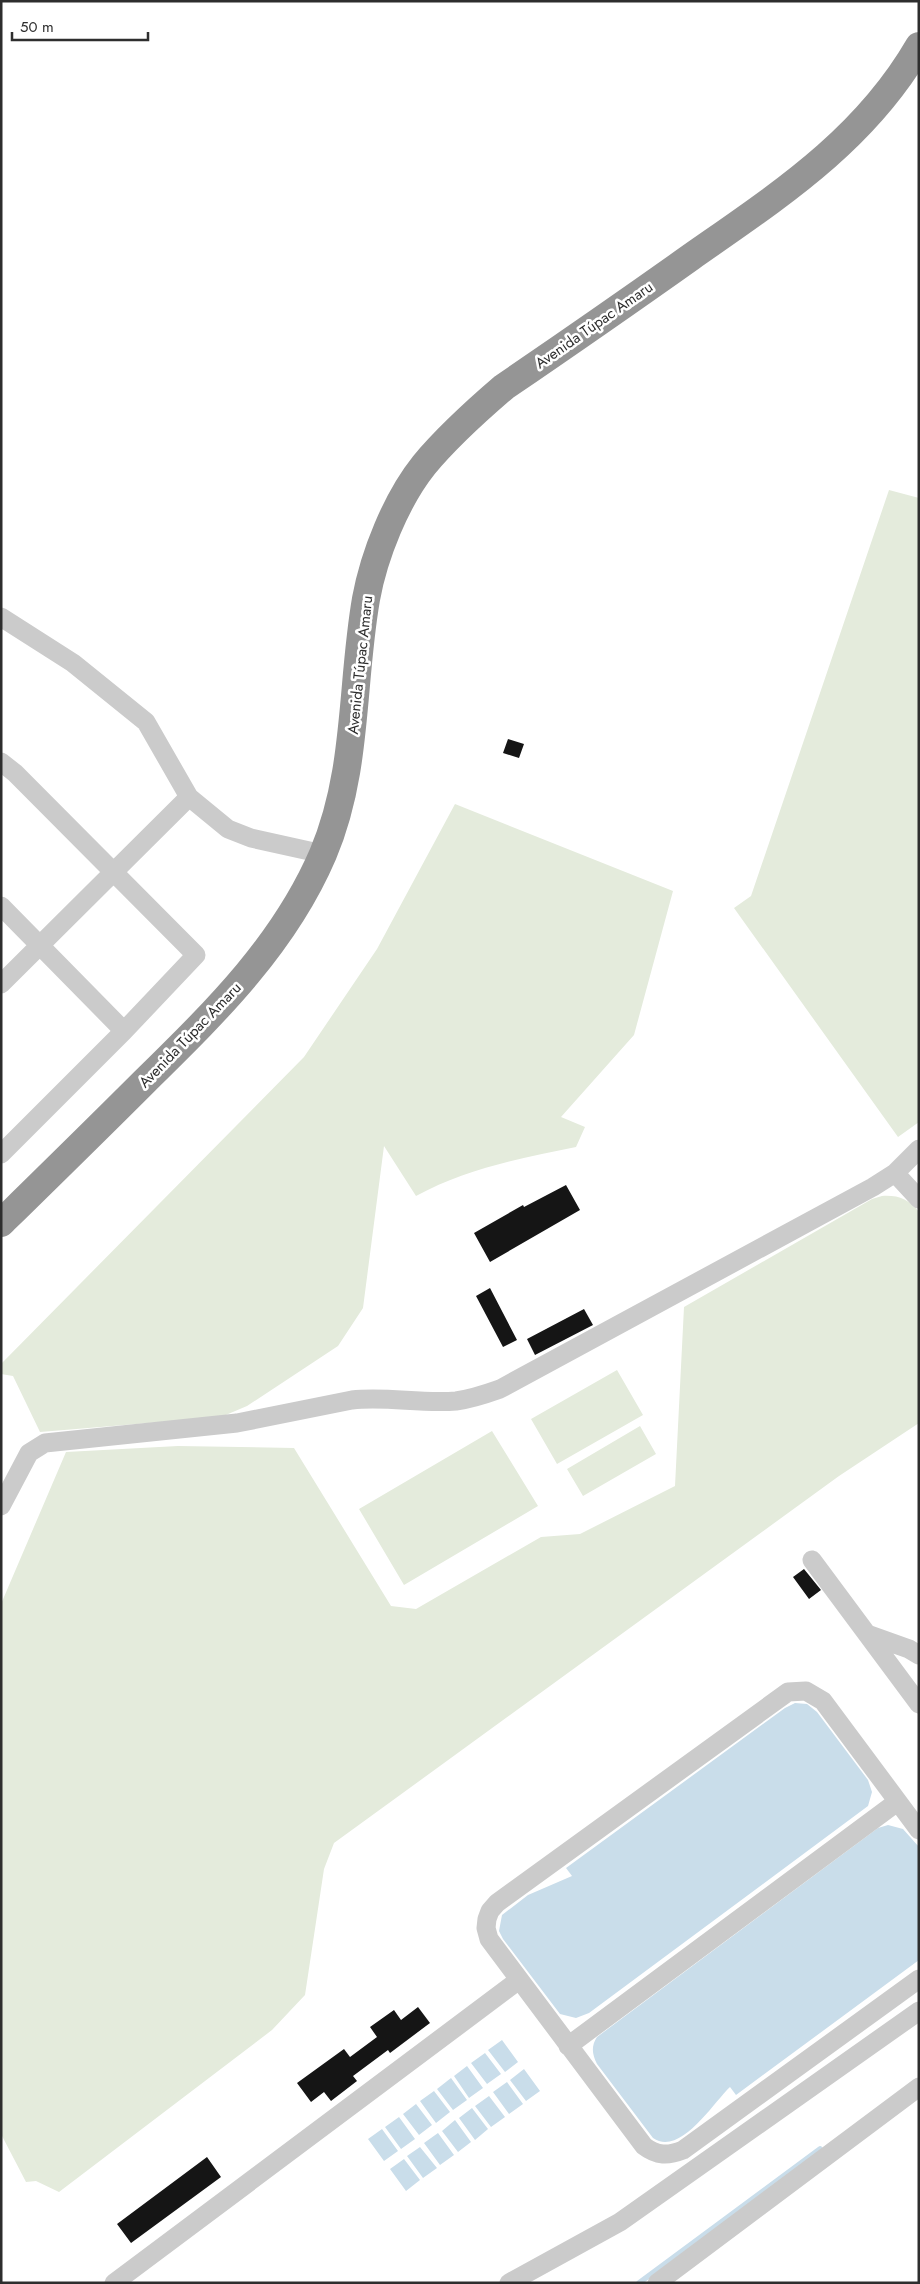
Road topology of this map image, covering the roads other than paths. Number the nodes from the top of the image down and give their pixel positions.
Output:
1 (919, 46) edge
2 (1, 617) edge
3 (1, 762) edge
4 (189, 797) junction
5 (323, 854) junction
6 (114, 872) junction
7 (1, 906) edge
8 (40, 945) junction
9 (1, 984) edge
10 (124, 1031) junction
11 (919, 1149) edge
12 (1, 1154) edge
13 (895, 1173) junction
14 (918, 1195) edge
15 (1, 1223) edge
16 (1, 1506) edge
17 (812, 1560) dead end
18 (867, 1634) junction
19 (919, 1655) edge
20 (919, 1704) edge
21 (897, 1802) junction
22 (919, 1830) edge
23 (919, 1979) edge
24 (519, 1980) junction
25 (919, 2011) edge
26 (568, 2046) junction
27 (919, 2088) edge
28 (662, 2155) junction
29 (680, 2179) junction
30 (114, 2283) edge
31 (509, 2283) edge
32 (658, 2283) edge

1 - 5 highway, Avenida Túpac Amaru
2 - 4 street
3 - 6 street
4 - 5 street
4 - 6 street
5 - 15 highway, Avenida Túpac Amaru
6 - 8 street
6 - 10 street
7 - 8 street
8 - 9 street
8 - 10 street
10 - 12 street
11 - 13 street
13 - 14 street
13 - 16 street
17 - 18 street
18 - 19 street
18 - 20 street
21 - 22 street
21 - 24 street
21 - 26 street
23 - 28 street
24 - 26 street
24 - 30 street
25 - 29 street
26 - 28 street
27 - 32 street
28 - 29 street
29 - 31 street

